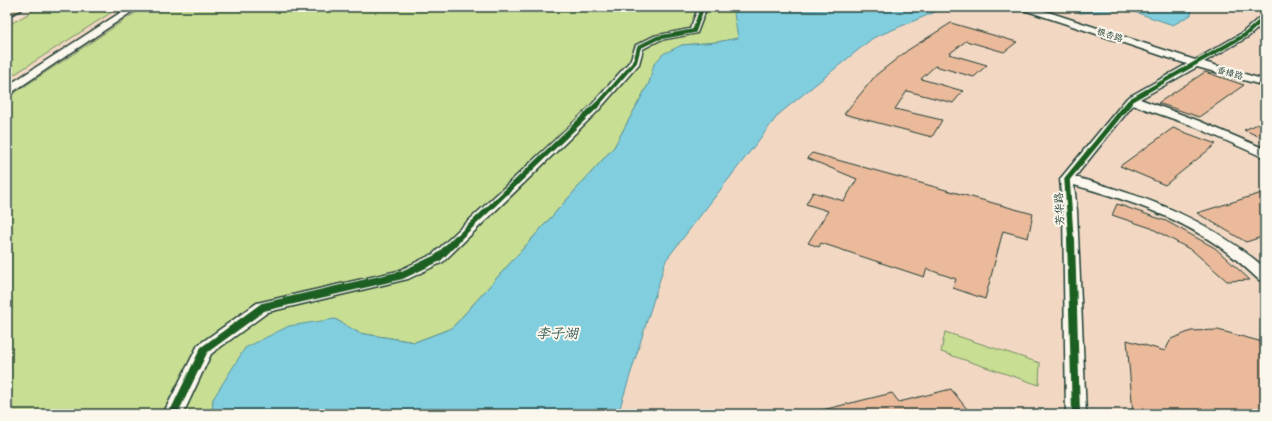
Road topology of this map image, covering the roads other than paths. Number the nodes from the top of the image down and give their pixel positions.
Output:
1 (16, 7) edge
2 (135, 7) edge
3 (704, 7) edge
4 (1024, 7) edge
5 (7, 12) edge
6 (1265, 17) edge
7 (1261, 25) edge
8 (1195, 63) junction
9 (1265, 83) edge
10 (7, 91) edge
11 (1130, 100) junction
12 (1265, 154) edge
13 (1067, 179) junction
14 (1265, 276) edge
15 (173, 414) edge
16 (1076, 414) edge

1 - 5 main road
2 - 10 street
3 - 15 street
4 - 8 street, 银杏路
6 - 7 street, 芳华路
7 - 8 street, 芳华路
8 - 9 street, 香樟路
8 - 11 street, 芳华路
11 - 12 street
11 - 13 street, 芳华路
13 - 14 street
13 - 16 street, 芳华路

